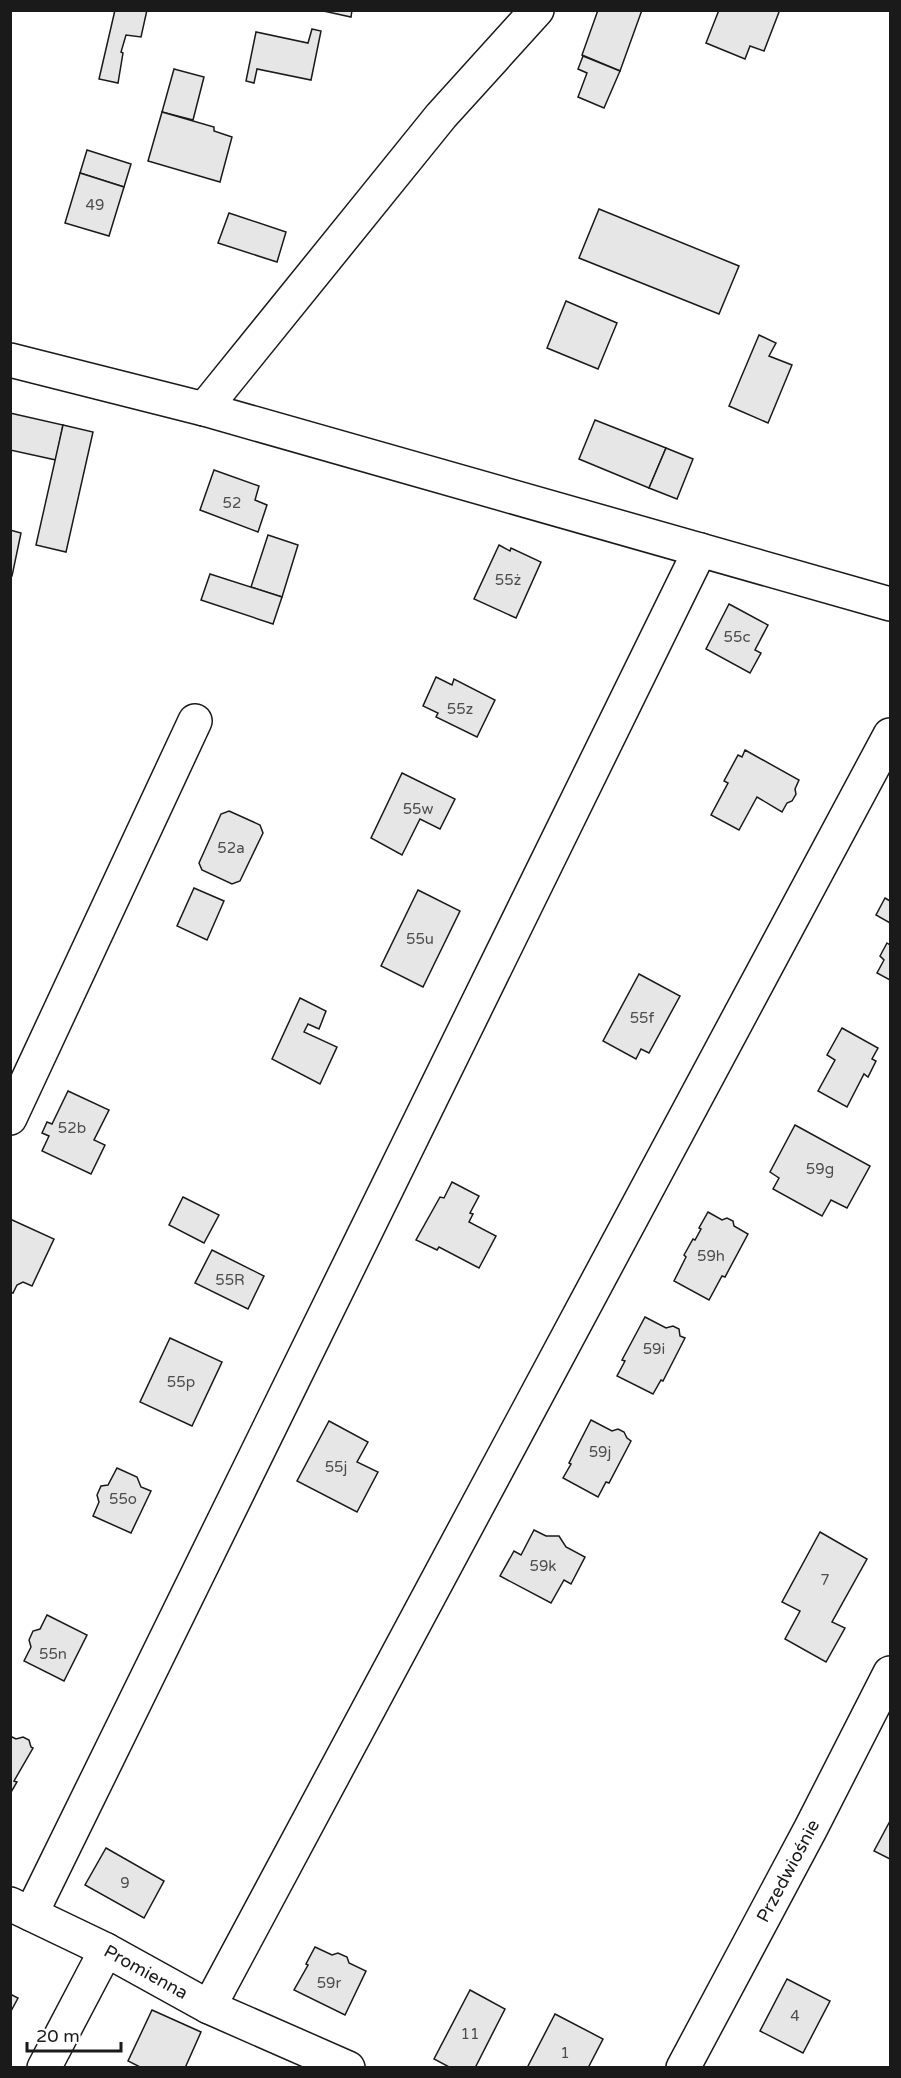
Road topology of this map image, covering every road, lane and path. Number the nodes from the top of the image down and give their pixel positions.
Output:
1 (537, 10) edge
2 (10, 360) edge
3 (204, 409) junction
4 (700, 550) junction
5 (891, 604) edge
6 (195, 721) dead end
7 (891, 735) edge
8 (10, 1118) edge
9 (891, 1673) edge
10 (21, 1909) edge
11 (106, 1950) junction
12 (209, 2007) junction
13 (44, 2067) edge
14 (348, 2067) edge
15 (683, 2067) edge

1 - 3 street
2 - 3 street
3 - 4 street
4 - 5 street
4 - 10 street
6 - 8 street
7 - 12 street
9 - 15 street, Przedwiośnie
10 - 11 street, Promienna
11 - 12 street, Promienna
11 - 13 street
12 - 14 street, Promienna

